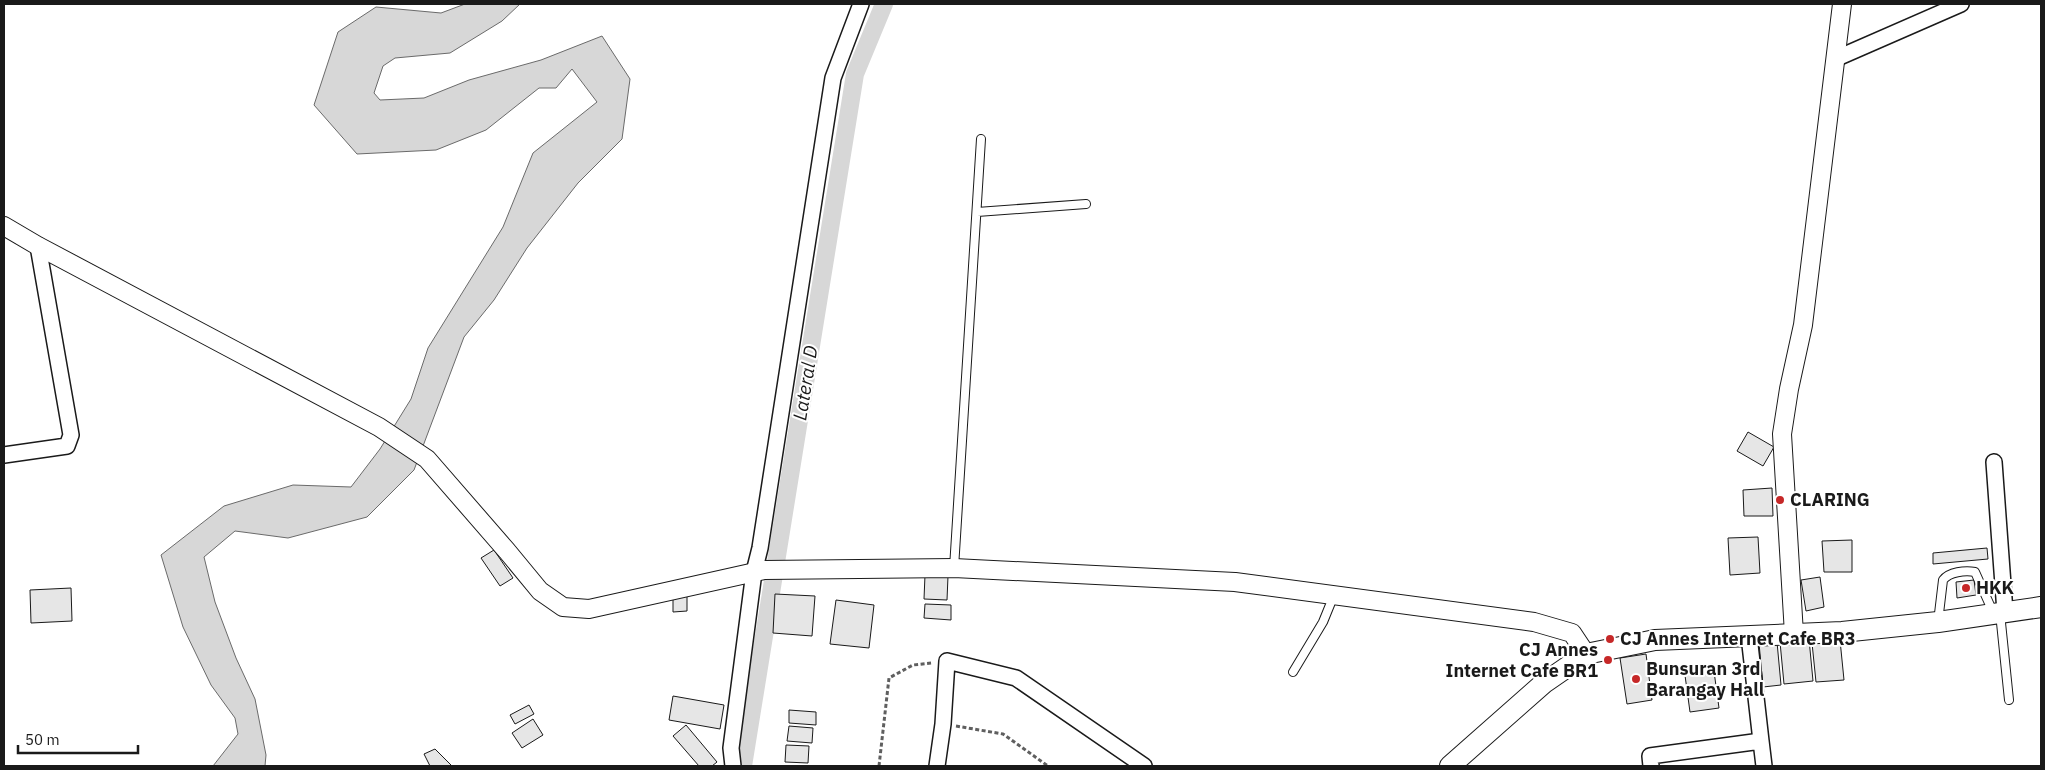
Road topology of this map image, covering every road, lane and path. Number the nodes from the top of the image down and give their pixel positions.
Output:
1 (861, 4) edge
2 (1842, 4) edge
3 (1960, 4) edge
4 (1835, 59) junction
5 (982, 139) dead end
6 (1086, 204) dead end
7 (977, 212) junction
8 (4, 226) edge
9 (38, 246) junction
10 (4, 455) edge
11 (1994, 462) dead end
12 (954, 568) junction
13 (759, 571) junction
14 (1334, 595) junction
15 (2041, 607) edge
16 (1999, 612) junction
17 (1938, 622) junction
18 (1794, 634) junction
19 (1749, 636) junction
20 (1586, 654) junction
21 (948, 661) junction
22 (1293, 672) dead end
23 (2009, 700) dead end
24 (943, 724) junction
25 (1760, 740) junction
26 (733, 766) edge
27 (878, 766) edge
28 (937, 766) edge
29 (1048, 766) edge
30 (1144, 766) edge
31 (1450, 766) edge
32 (1651, 766) edge
33 (1764, 766) edge

1 - 13 street
2 - 4 street
3 - 4 street
4 - 18 street
5 - 7 lane
6 - 7 lane
7 - 12 lane
8 - 9 street
9 - 10 street
9 - 13 street
11 - 16 street
12 - 13 street
12 - 14 street
13 - 26 street
14 - 20 street
14 - 22 lane
15 - 16 main road
16 - 17 main road
16 - 17 lane
16 - 23 lane
17 - 18 main road
18 - 19 main road
19 - 20 main road
19 - 25 street
20 - 31 main road
21 - 24 street
21 - 27 path
21 - 30 street
24 - 28 street
24 - 29 path
25 - 32 street
25 - 33 street

